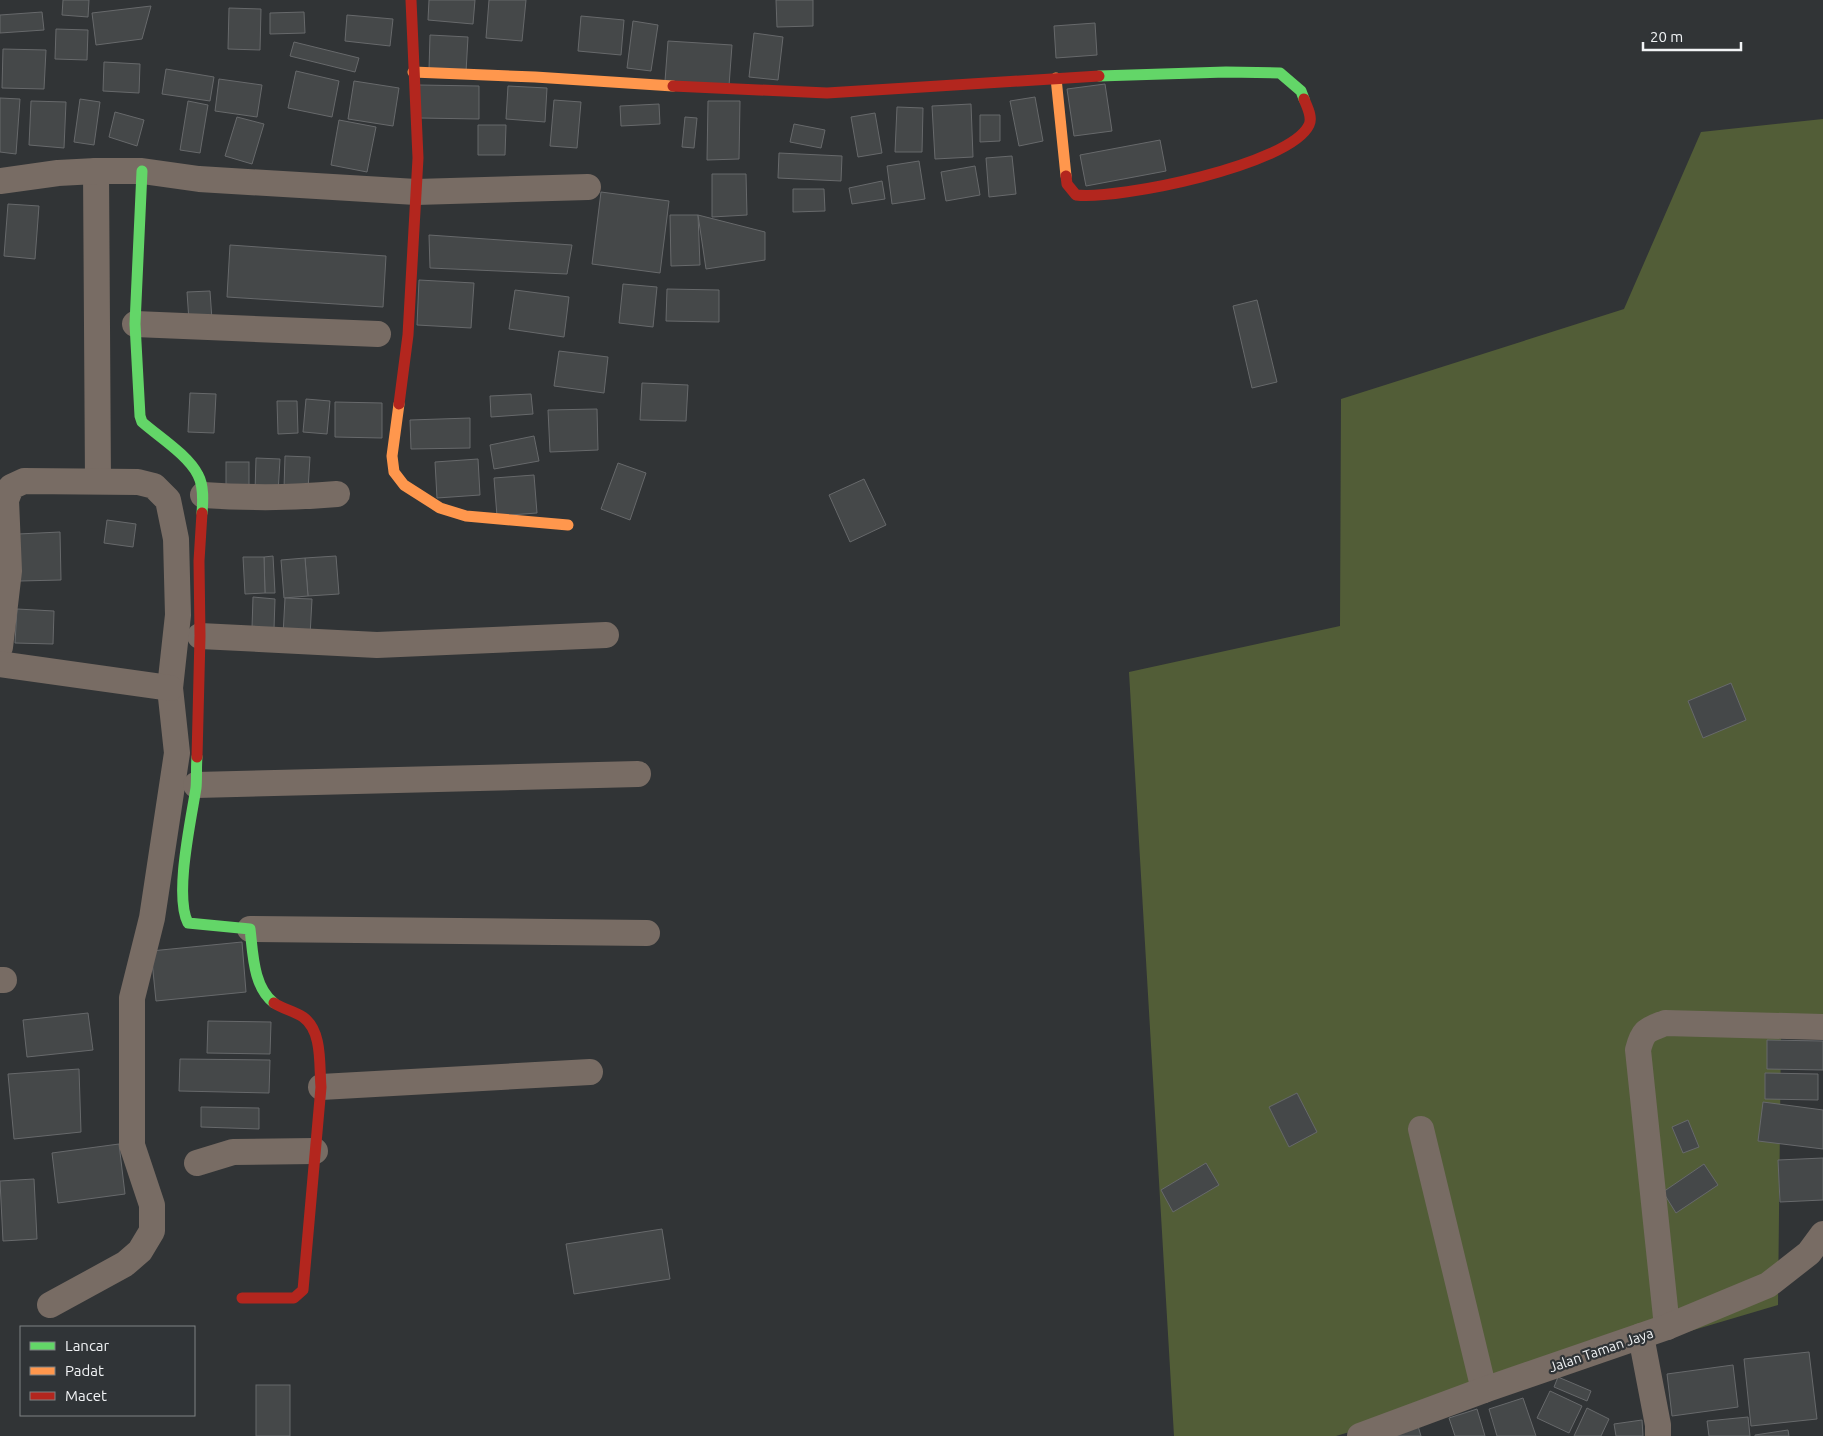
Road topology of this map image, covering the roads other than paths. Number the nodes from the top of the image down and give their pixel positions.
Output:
1 (411, 0) edge
2 (413, 72) junction
3 (1056, 78) junction
4 (96, 171) junction
5 (142, 171) junction
6 (0, 181) edge
7 (588, 187) dead end
8 (416, 192) junction
9 (135, 324) junction
10 (378, 334) dead end
11 (98, 481) junction
12 (337, 494) dead end
13 (204, 495) junction
14 (568, 526) dead end
15 (606, 635) dead end
16 (200, 636) junction
17 (0, 647) edge
18 (0, 664) edge
19 (170, 688) junction
20 (638, 774) dead end
21 (196, 785) junction
22 (250, 929) junction
23 (647, 932) dead end
24 (1823, 1028) edge
25 (590, 1072) dead end
26 (321, 1087) junction
27 (1421, 1129) dead end
28 (315, 1152) junction
29 (197, 1163) dead end
30 (1823, 1234) edge
31 (242, 1298) dead end
32 (50, 1305) dead end
33 (1666, 1327) junction
34 (1641, 1336) junction
35 (1484, 1390) junction
36 (1360, 1436) edge
37 (1658, 1436) edge

1 - 2 street
2 - 3 street
2 - 8 street
3 - 3 street
4 - 5 street
4 - 6 street
4 - 11 street
5 - 8 street
5 - 9 street
7 - 8 street
8 - 14 street
9 - 10 street
9 - 13 street
11 - 17 street
11 - 19 street
12 - 13 street
13 - 16 street
15 - 16 street
16 - 21 street
18 - 19 street
19 - 32 street
20 - 21 street
21 - 22 street
22 - 23 street
22 - 26 street
24 - 33 street
25 - 26 street
26 - 28 street
27 - 35 street
28 - 29 street
28 - 31 street
30 - 33 street, Jalan Taman Jaya
33 - 34 street, Jalan Taman Jaya
34 - 35 street, Jalan Taman Jaya
34 - 37 street
35 - 36 street, Jalan Taman Jaya

